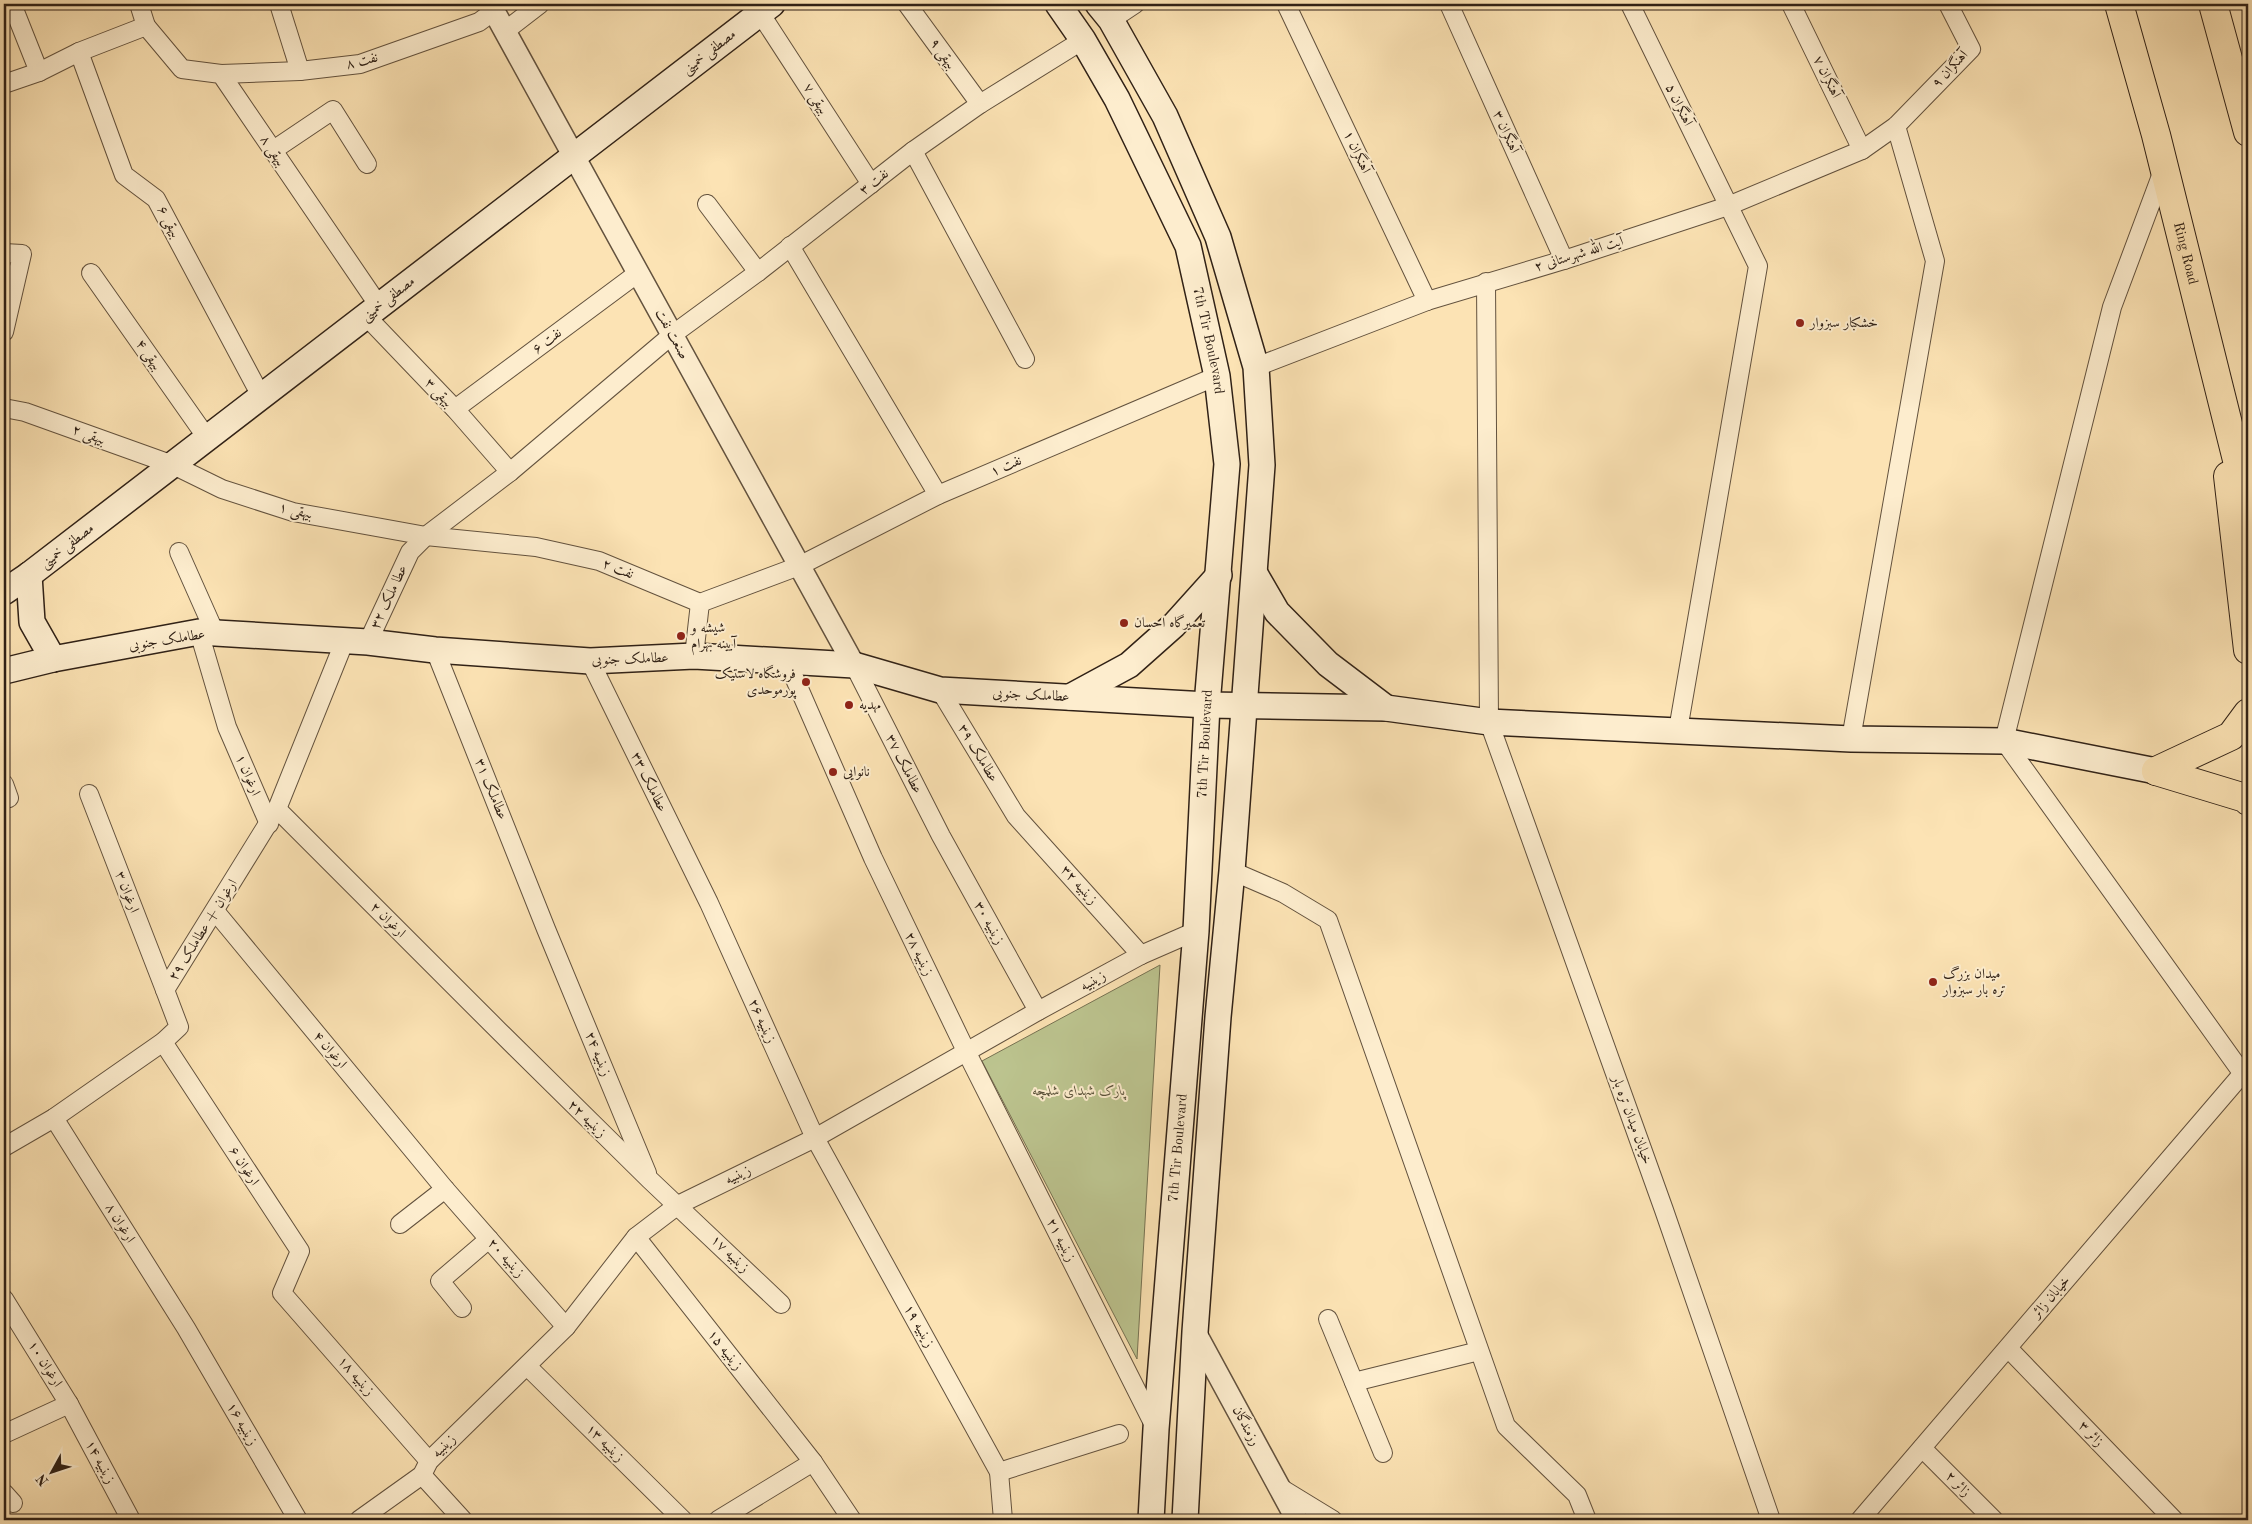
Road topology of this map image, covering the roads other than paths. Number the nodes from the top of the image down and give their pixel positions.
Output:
1 (12, 4) edge
2 (139, 4) edge
3 (279, 4) edge
4 (540, 4) edge
5 (907, 4) edge
6 (1058, 4) edge
7 (1135, 4) edge
8 (1286, 4) edge
9 (1449, 4) edge
10 (1630, 4) edge
11 (1791, 4) edge
12 (1948, 4) edge
13 (2119, 4) edge
14 (2213, 4) edge
15 (492, 7) edge
16 (766, 8) edge
17 (1104, 12) edge
18 (146, 26) junction
19 (505, 31) junction
20 (1083, 40) junction
21 (79, 52) junction
22 (39, 72) junction
23 (300, 72) junction
24 (221, 74) junction
25 (4, 84) edge
26 (980, 104) junction
27 (1896, 126) junction
28 (2248, 132) edge
29 (1862, 150) junction
30 (272, 151) junction
31 (913, 151) junction
32 (574, 156) junction
33 (367, 164) dead end
34 (2164, 167) junction
35 (871, 184) junction
36 (707, 204) dead end
37 (1728, 206) junction
38 (790, 246) junction
39 (4, 252) edge
40 (1564, 260) junction
41 (91, 272) dead end
42 (758, 272) junction
43 (638, 273) junction
44 (1486, 282) junction
45 (1427, 301) junction
46 (372, 311) junction
47 (4, 332) edge
48 (672, 335) junction
49 (1025, 359) dead end
50 (1256, 367) junction
51 (2216, 373) junction
52 (1217, 376) junction
53 (262, 396) junction
54 (4, 408) edge
55 (455, 409) junction
56 (207, 438) junction
57 (1227, 464) junction
58 (172, 465) junction
59 (1262, 465) junction
60 (510, 472) junction
61 (938, 495) junction
62 (2248, 504) edge
63 (426, 536) junction
64 (179, 552) dead end
65 (799, 566) junction
66 (1255, 574) junction
67 (29, 575) junction
68 (1219, 575) junction
69 (4, 592) edge
70 (700, 603) junction
71 (207, 632) junction
72 (357, 641) junction
73 (435, 650) junction
74 (2248, 650) edge
75 (694, 656) junction
76 (52, 659) junction
77 (590, 660) junction
78 (787, 662) junction
79 (4, 665) edge
80 (854, 665) junction
81 (4, 671) edge
82 (940, 690) junction
83 (1070, 697) junction
84 (1207, 706) junction
85 (1244, 706) junction
86 (1386, 708) junction
87 (2248, 713) edge
88 (1489, 722) junction
89 (1678, 730) junction
90 (1851, 739) junction
91 (2004, 741) junction
92 (2156, 770) junction
93 (89, 794) dead end
94 (2248, 801) edge
95 (273, 816) junction
96 (1016, 816) joint
97 (941, 836) joint
98 (1232, 871) junction
99 (709, 903) joint
100 (215, 910) junction
101 (546, 928) joint
102 (1196, 930) junction
103 (1142, 955) junction
104 (164, 990) junction
105 (1038, 1011) junction
106 (1189, 1015) junction
107 (1218, 1017) junction
108 (498, 1031) joint
109 (164, 1042) junction
110 (966, 1051) junction
111 (2246, 1077) edge
112 (54, 1118) junction
113 (815, 1138) junction
114 (4, 1147) edge
115 (650, 1180) junction
116 (445, 1190) junction
117 (678, 1204) junction
118 (400, 1224) dead end
119 (636, 1237) junction
120 (489, 1239) junction
121 (282, 1293) joint
122 (4, 1299) edge
123 (781, 1304) dead end
124 (462, 1308) dead end
125 (1328, 1318) dead end
126 (566, 1326) junction
127 (186, 1328) joint
128 (1196, 1332) junction
129 (2008, 1348) junction
130 (1479, 1351) junction
131 (528, 1366) junction
132 (1354, 1382) junction
133 (69, 1404) junction
134 (1156, 1429) junction
135 (4, 1434) edge
136 (1119, 1434) dead end
137 (1922, 1448) junction
138 (1383, 1453) dead end
139 (813, 1462) junction
140 (425, 1468) junction
141 (999, 1472) junction
142 (1279, 1487) junction
143 (131, 1520) edge
144 (298, 1520) edge
145 (360, 1520) edge
146 (462, 1520) edge
147 (683, 1520) edge
148 (718, 1520) edge
149 (852, 1520) edge
150 (1003, 1520) edge
151 (1151, 1520) edge
152 (1186, 1520) edge
153 (1297, 1520) edge
154 (1333, 1520) edge
155 (1587, 1520) edge
156 (1771, 1520) edge
157 (1860, 1520) edge
158 (1994, 1520) edge
159 (2174, 1520) edge

1 - 22 street
2 - 18 street
3 - 23 street
4 - 19 street
5 - 26 street, بیهقی ۹
6 - 20 main road, 7th Tir Boulevard
7 - 17 street
8 - 45 street, آهنگران ۱
9 - 40 street, آهنگران ۳
10 - 37 street, آهنگران ۵
11 - 29 street, آهنگران ۷
12 - 27 street, آهنگران ۹
13 - 34 highway, Ring Road
14 - 28 highway
15 - 19 street, صنعت نفت
15 - 23 street, نفت ۸
16 - 32 main road, مصطفی خمینی
16 - 35 street, بیهقی ۷
17 - 50 main road
18 - 21 street
18 - 24 street
19 - 32 street, صنعت نفت
20 - 26 street, نفت ۳
20 - 52 main road, 7th Tir Boulevard
21 - 22 street
21 - 53 street, بیهقی ۶
22 - 25 street
23 - 24 street, نفت ۸
24 - 30 street, بیهقی ۸
26 - 31 street, نفت ۳
27 - 29 street, آیت الله شهرستانی ۲
27 - 90 street
29 - 37 street, آیت الله شهرستانی ۲
30 - 33 street
30 - 46 street, بیهقی ۸
31 - 35 street, نفت ۳
31 - 49 street
32 - 43 street, صنعت نفت
32 - 46 main road, مصطفی خمینی
34 - 51 highway, Ring Road
34 - 91 street
35 - 38 street, نفت ۳
36 - 42 street
37 - 40 street, آیت الله شهرستانی ۲
37 - 89 street, آهنگران ۵
38 - 42 street, نفت ۳
38 - 61 street
39 - 47 street
40 - 44 street, آیت الله شهرستانی ۲
41 - 56 street, بیهقی ۴
42 - 48 street, نفت ۳
43 - 48 street, صنعت نفت
43 - 55 street, نفت ۶
44 - 45 street, آیت الله شهرستانی ۲
44 - 88 street, خیابان میدان تره بار
45 - 50 street, آیت الله شهرستانی ۲
46 - 53 main road, مصطفی خمینی
46 - 55 street, بیهقی ۳
48 - 60 street, نفت ۳
48 - 65 street, صنعت نفت
50 - 59 main road
51 - 62 highway, Ring Road
51 - 74 highway
52 - 57 main road, 7th Tir Boulevard
52 - 61 street, نفت ۱
53 - 56 main road, مصطفی خمینی
54 - 58 street, بیهقی ۲
55 - 60 street, بیهقی ۳
56 - 58 main road, مصطفی خمینی
57 - 59 main road
57 - 68 main road, 7th Tir Boulevard
58 - 63 street, بیهقی ۱
58 - 67 main road, مصطفی خمینی
59 - 66 main road
60 - 63 street, عطا ملک ۳۲
61 - 65 street, نفت ۱
63 - 70 street, نفت ۲
63 - 72 street, عطا ملک ۳۲
64 - 71 street, ارغوان ۱
65 - 70 street
65 - 80 street, صنعت نفت
66 - 85 main road
66 - 86 main road
67 - 69 main road, مصطفی خمینی
67 - 76 main road
68 - 83 main road
68 - 84 main road, 7th Tir Boulevard
70 - 75 street
71 - 72 main road, عطاملک جنوبی
71 - 76 main road, عطاملک جنوبی
71 - 95 street, ارغوان ۱
72 - 73 main road, عطاملک جنوبی
72 - 95 street, ارغوان + عطاملک ۲۹
73 - 77 main road, عطاملک جنوبی
73 - 101 street, عطاملک ۳۱
75 - 77 main road, عطاملک جنوبی
75 - 78 main road, عطاملک جنوبی
76 - 79 main road
76 - 81 main road
77 - 99 street, عطاملک ۳۳
78 - 80 main road, عطاملک جنوبی
78 - 110 street, زینبیه ۲۸
80 - 82 main road, عطاملک جنوبی
80 - 97 street, عطاملک ۳۷
82 - 83 main road, عطاملک جنوبی
82 - 96 street, عطاملک ۳۹
83 - 84 main road, عطاملک جنوبی
84 - 85 main road, عطاملک جنوبی
84 - 102 main road, 7th Tir Boulevard
85 - 86 main road, عطاملک جنوبی
85 - 98 main road
86 - 88 main road, عطاملک جنوبی
87 - 92 highway
88 - 89 main road, عطاملک جنوبی
88 - 156 street, خیابان میدان تره بار
89 - 90 main road, عطاملک جنوبی
90 - 91 main road, عطاملک جنوبی
91 - 92 main road, عطاملک جنوبی
91 - 111 street
92 - 94 highway
93 - 104 street, ارغوان ۳
95 - 100 street, ارغوان + عطاملک ۲۹
95 - 108 street, ارغوان ۲
96 - 103 street, زینبیه ۳۲
97 - 105 street, زینبیه ۳۰
98 - 107 main road
98 - 130 street
99 - 113 street, زینبیه ۲۶
100 - 104 street, ارغوان + عطاملک ۲۹
100 - 116 street, ارغوان ۴
101 - 115 street, زینبیه ۲۴
102 - 103 street, زینبیه
102 - 106 main road, 7th Tir Boulevard
103 - 105 street, زینبیه
104 - 109 street, ارغوان + عطاملک ۲۹
105 - 110 street, زینبیه
106 - 107 main road
106 - 134 main road, 7th Tir Boulevard
107 - 128 main road
108 - 115 street, زینبیه ۲۲
109 - 112 street, ارغوان + عطاملک ۲۹
109 - 121 street, ارغوان ۶
110 - 113 street, زینبیه
110 - 134 street, زینبیه ۲۱
111 - 129 street, خیابان زائر
112 - 114 street, ارغوان + عطاملک ۲۹
112 - 127 street, ارغوان ۸
113 - 117 street, زینبیه
113 - 141 street, زینبیه ۱۹
115 - 117 street, زینبیه ۲۲
116 - 118 street
116 - 120 street, زینبیه ۲۰
117 - 119 street, زینبیه
117 - 123 street, زینبیه ۱۷
119 - 126 street, زینبیه
119 - 139 street, زینبیه ۱۵
120 - 124 street
120 - 126 street, زینبیه ۲۰
121 - 140 street, زینبیه ۱۸
122 - 133 street, ارغوان ۱۰
125 - 132 street
126 - 131 street, زینبیه
127 - 144 street, زینبیه ۱۶
128 - 142 street, رزمندگان
128 - 152 main road
129 - 137 street, خیابان زائر
129 - 159 street, زائر ۳
130 - 132 street
130 - 155 street
131 - 140 street, زینبیه
131 - 147 street, زینبیه ۱۳
132 - 138 street
133 - 135 street
133 - 143 street, زینبیه ۱۴
134 - 151 main road, 7th Tir Boulevard
136 - 141 street
137 - 157 street, خیابان زائر
137 - 158 street, زائر ۲
139 - 148 street
139 - 149 street, زینبیه ۱۵
140 - 145 street, زینبیه
140 - 146 street, زینبیه ۱۸
141 - 150 street, زینبیه ۱۹
142 - 153 street, رزمندگان
142 - 154 street

